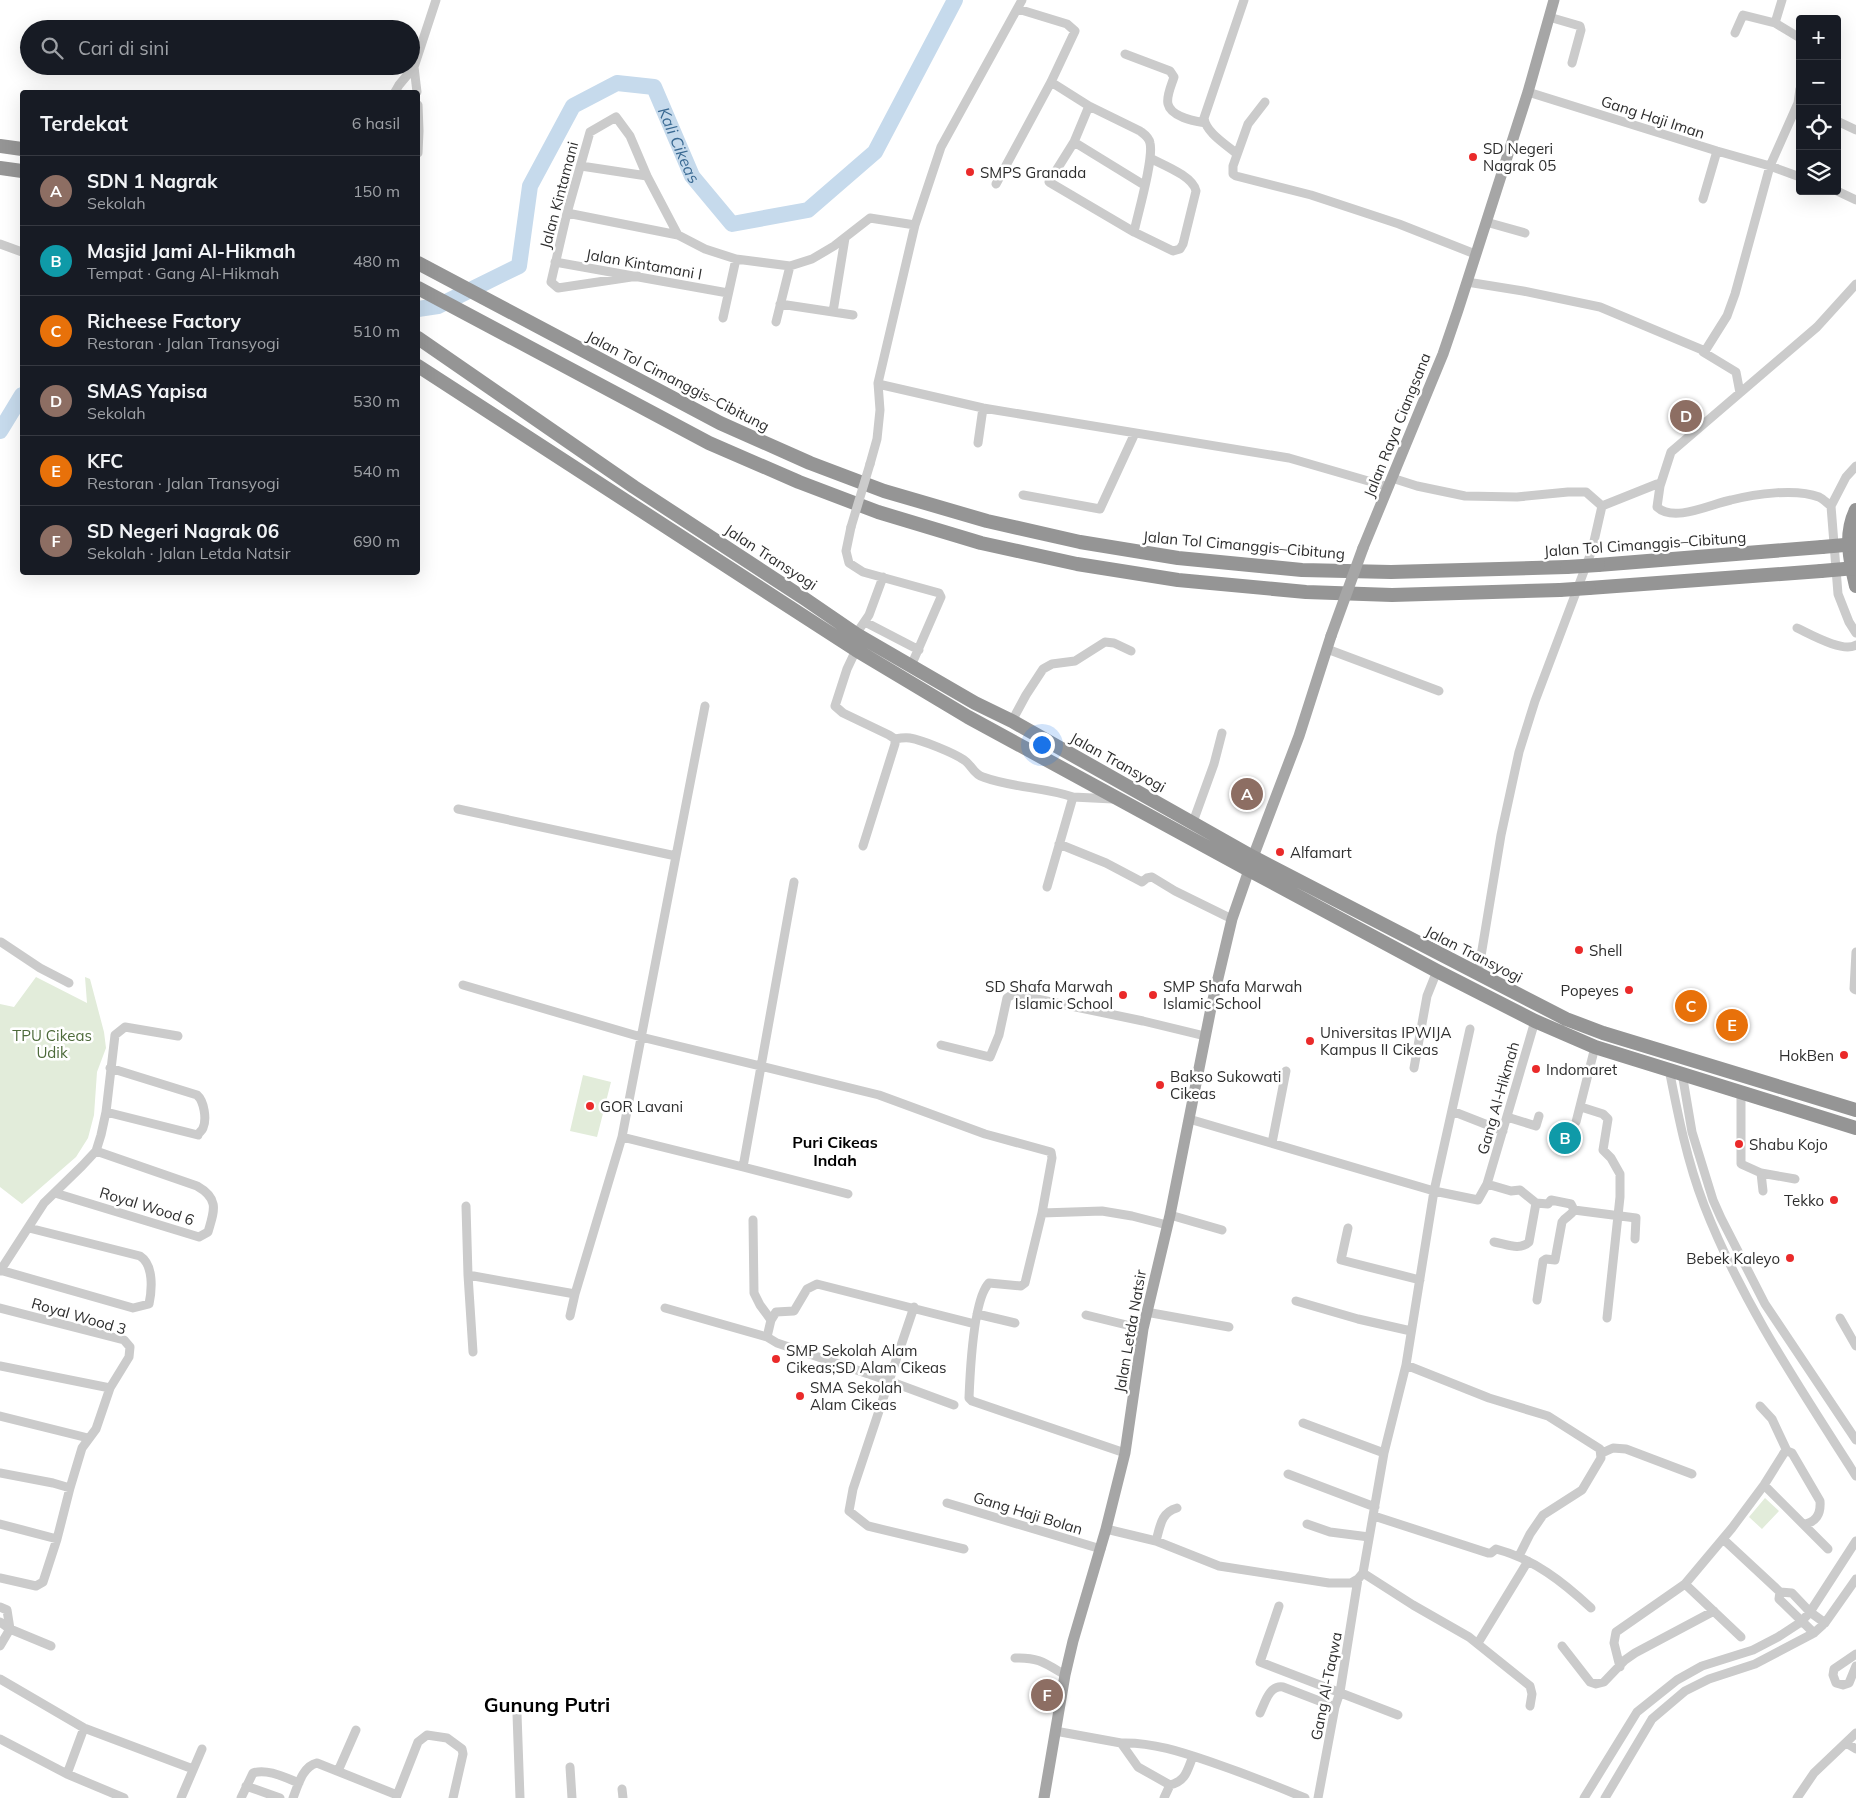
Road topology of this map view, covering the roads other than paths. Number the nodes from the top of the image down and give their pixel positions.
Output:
1 (436, 0) edge
2 (1022, 0) edge
3 (1244, 0) edge
4 (1554, 0) edge
5 (1782, 0) edge
6 (1018, 9) junction
7 (1549, 17) junction
8 (1775, 23) junction
9 (1735, 33) dead end
10 (1796, 36) edge
11 (420, 49) edge
12 (1125, 54) dead end
13 (1572, 63) dead end
14 (407, 75) edge
15 (415, 75) edge
16 (1051, 82) junction
17 (396, 90) edge
18 (417, 90) edge
19 (1528, 92) junction
20 (1265, 102) dead end
21 (1799, 105) edge
22 (1089, 106) junction
23 (1205, 123) junction
24 (1841, 123) edge
25 (1856, 130) edge
26 (0, 142) edge
27 (1074, 142) junction
28 (20, 144) edge
29 (0, 146) edge
30 (20, 149) edge
31 (1717, 151) junction
32 (1237, 154) junction
33 (1150, 158) junction
34 (0, 164) edge
35 (20, 165) edge
36 (581, 166) junction
37 (1770, 166) junction
38 (0, 168) edge
39 (20, 171) edge
40 (646, 176) junction
41 (1796, 176) edge
42 (996, 184) dead end
43 (1144, 185) junction
44 (1841, 193) edge
45 (1703, 199) dead end
46 (1856, 200) edge
47 (567, 213) junction
48 (1486, 222) junction
49 (915, 225) junction
50 (1134, 232) junction
51 (1525, 233) dead end
52 (678, 235) junction
53 (845, 238) junction
54 (0, 244) edge
55 (20, 251) edge
56 (1475, 254) junction
57 (736, 259) junction
58 (555, 262) junction
59 (420, 265) edge
60 (790, 266) junction
61 (638, 276) junction
62 (1467, 282) junction
63 (1856, 284) edge
64 (420, 289) edge
65 (728, 293) junction
66 (780, 304) junction
67 (834, 312) junction
68 (853, 315) dead end
69 (724, 318) dead end
70 (776, 322) dead end
71 (421, 341) edge
72 (1703, 352) junction
73 (420, 367) edge
74 (878, 384) junction
75 (1740, 393) junction
76 (983, 408) junction
77 (1135, 433) junction
78 (978, 444) dead end
79 (1856, 466) edge
80 (1390, 483) junction
81 (1660, 486) junction
82 (1023, 494) dead end
83 (1602, 506) junction
84 (1831, 506) junction
85 (1856, 510) edge
86 (1856, 544) edge
87 (1856, 568) edge
88 (883, 578) junction
89 (1856, 586) edge
90 (865, 622) junction
91 (1797, 628) dead end
92 (1856, 633) edge
93 (856, 634) junction
94 (1856, 645) edge
95 (1327, 649) junction
96 (856, 650) junction
97 (919, 650) junction
98 (1131, 651) dead end
99 (911, 666) junction
100 (1439, 691) dead end
101 (975, 702) junction
102 (705, 706) dead end
103 (968, 717) junction
104 (1012, 721) junction
105 (1222, 733) dead end
106 (895, 739) junction
107 (1073, 797) junction
108 (1118, 799) junction
109 (458, 809) dead end
110 (1193, 822) junction
111 (1059, 844) junction
112 (864, 846) dead end
113 (676, 856) junction
114 (1251, 864) junction
115 (794, 882) dead end
116 (1047, 887) dead end
117 (1232, 919) junction
118 (0, 942) edge
119 (1856, 952) edge
120 (1437, 970) junction
121 (1478, 974) junction
122 (69, 983) dead end
123 (463, 985) dead end
124 (1856, 990) edge
125 (1535, 1021) junction
126 (1470, 1029) dead end
127 (178, 1036) dead end
128 (1205, 1036) junction
129 (641, 1037) junction
130 (941, 1045) dead end
131 (1594, 1047) junction
132 (760, 1066) junction
133 (110, 1068) junction
134 (1414, 1068) dead end
135 (1286, 1071) dead end
136 (1675, 1071) junction
137 (1782, 1087) junction
138 (1741, 1092) junction
139 (1776, 1103) junction
140 (1581, 1106) junction
141 (1856, 1110) edge
142 (1452, 1111) junction
143 (106, 1112) junction
144 (1539, 1116) dead end
145 (1190, 1118) junction
146 (1507, 1118) junction
147 (1576, 1122) dead end
148 (1856, 1128) edge
149 (1503, 1131) junction
150 (622, 1137) junction
151 (1272, 1143) junction
152 (96, 1150) junction
153 (742, 1167) junction
154 (1761, 1173) junction
155 (1795, 1178) dead end
156 (1487, 1184) junction
157 (1763, 1191) dead end
158 (1434, 1192) junction
159 (56, 1193) junction
160 (848, 1194) dead end
161 (1536, 1203) junction
162 (466, 1206) dead end
163 (1574, 1210) junction
164 (1042, 1213) junction
165 (1618, 1216) junction
166 (1721, 1218) junction
167 (753, 1220) dead end
168 (1168, 1220) junction
169 (1711, 1223) junction
170 (29, 1228) junction
171 (1348, 1228) dead end
172 (1222, 1230) dead end
173 (1635, 1238) dead end
174 (1494, 1242) dead end
175 (0, 1271) edge
176 (468, 1275) junction
177 (1420, 1280) junction
178 (575, 1294) junction
179 (1296, 1300) dead end
180 (1537, 1300) dead end
181 (914, 1307) junction
182 (0, 1308) edge
183 (665, 1308) dead end
184 (1146, 1312) junction
185 (977, 1314) junction
186 (1086, 1315) dead end
187 (570, 1316) dead end
188 (1607, 1318) dead end
189 (1840, 1318) dead end
190 (771, 1320) junction
191 (1015, 1323) dead end
192 (975, 1324) junction
193 (1229, 1327) dead end
194 (1143, 1330) junction
195 (1411, 1331) junction
196 (767, 1337) junction
197 (1856, 1346) edge
198 (473, 1352) dead end
199 (1406, 1365) junction
200 (0, 1366) edge
201 (889, 1381) junction
202 (110, 1388) junction
203 (954, 1404) dead end
204 (1760, 1406) dead end
205 (0, 1416) edge
206 (1303, 1423) dead end
207 (88, 1438) junction
208 (1856, 1440) edge
209 (1787, 1451) junction
210 (1126, 1453) junction
211 (1384, 1453) junction
212 (1602, 1453) junction
213 (0, 1473) edge
214 (1288, 1474) dead end
215 (1692, 1474) dead end
216 (1856, 1476) edge
217 (1764, 1485) junction
218 (70, 1488) junction
219 (947, 1503) dead end
220 (1178, 1508) dead end
221 (1374, 1512) junction
222 (0, 1524) edge
223 (1307, 1524) dead end
224 (1803, 1524) junction
225 (1106, 1529) junction
226 (1369, 1537) junction
227 (57, 1539) junction
228 (1723, 1539) junction
229 (1156, 1541) junction
230 (1856, 1541) edge
231 (964, 1549) dead end
232 (1101, 1549) junction
233 (1828, 1549) dead end
234 (1524, 1559) junction
235 (1361, 1576) junction
236 (0, 1578) edge
237 (1856, 1579) edge
238 (1685, 1584) junction
239 (1780, 1592) junction
240 (1279, 1606) dead end
241 (0, 1607) edge
242 (1591, 1608) dead end
243 (1714, 1611) junction
244 (1810, 1612) junction
245 (0, 1622) edge
246 (1801, 1622) junction
247 (1825, 1623) junction
248 (10, 1629) junction
249 (1814, 1633) junction
250 (1741, 1637) dead end
251 (1478, 1643) junction
252 (0, 1646) edge
253 (51, 1646) dead end
254 (1562, 1646) dead end
255 (1856, 1654) edge
256 (1015, 1658) dead end
257 (1856, 1666) edge
258 (1620, 1667) junction
259 (1065, 1675) junction
260 (0, 1678) edge
261 (1340, 1692) junction
262 (1530, 1706) dead end
263 (1335, 1707) junction
264 (1260, 1713) dead end
265 (517, 1714) dead end
266 (1398, 1715) dead end
267 (84, 1728) junction
268 (356, 1730) dead end
269 (1055, 1731) junction
270 (1856, 1733) edge
271 (0, 1739) edge
272 (1121, 1743) junction
273 (1618, 1743) junction
274 (1846, 1743) junction
275 (202, 1749) dead end
276 (1856, 1749) edge
277 (1632, 1751) junction
278 (1193, 1756) junction
279 (570, 1767) dead end
280 (193, 1769) junction
281 (338, 1771) junction
282 (67, 1774) junction
283 (299, 1783) junction
284 (1170, 1785) junction
285 (246, 1786) junction
286 (397, 1797) edge
287 (124, 1798) edge
288 (181, 1798) edge
289 (241, 1798) edge
290 (280, 1798) edge
291 (293, 1798) edge
292 (453, 1798) edge
293 (520, 1798) edge
294 (572, 1798) edge
295 (1044, 1798) edge
296 (1164, 1798) edge
297 (1305, 1798) edge
298 (1318, 1798) edge
299 (1584, 1798) edge
300 (1605, 1798) edge
301 (1797, 1798) edge

1 - 11 street
2 - 6 street
3 - 23 street
4 - 7 main road, Jalan Raya Ciangsana
5 - 8 street
6 - 16 street
6 - 49 street
7 - 13 street
7 - 19 main road, Jalan Raya Ciangsana
8 - 9 street
8 - 10 street
12 - 23 street
14 - 17 street
15 - 18 street
16 - 22 street
16 - 42 street
19 - 31 street, Gang Haji Iman
19 - 48 main road, Jalan Raya Ciangsana
20 - 32 street
21 - 37 street
22 - 27 street
22 - 33 street
23 - 32 street
24 - 25 street
26 - 28 highway
27 - 43 street
27 - 50 street
29 - 30 highway
31 - 37 street, Gang Haji Iman
31 - 45 street
32 - 56 street
33 - 43 street
33 - 50 street
34 - 35 highway
36 - 40 street
36 - 40 street, Jalan Kintamani
36 - 47 street, Jalan Kintamani
37 - 41 street, Gang Haji Iman
37 - 72 street
38 - 39 highway
40 - 52 street, Jalan Kintamani
43 - 50 street
44 - 46 street
47 - 52 street
47 - 58 street, Jalan Kintamani
48 - 51 street
48 - 56 main road, Jalan Raya Ciangsana
49 - 53 street
49 - 74 street
52 - 57 street
53 - 60 street
53 - 67 street
54 - 55 street
56 - 62 main road, Jalan Raya Ciangsana
57 - 60 street
57 - 65 street
58 - 61 street, Jalan Kintamani I
58 - 61 street, Jalan Kintamani
59 - 86 highway, Jalan Tol Cimanggis–Cibitung, bridge
60 - 66 street
61 - 65 street, Jalan Kintamani I
62 - 72 street
62 - 80 main road, Jalan Raya Ciangsana
63 - 75 street
64 - 87 highway, bridge
65 - 69 street
66 - 67 street
66 - 70 street
67 - 68 street
71 - 93 highway, Jalan Transyogi
72 - 75 street
73 - 96 highway, Jalan Transyogi
74 - 76 street
74 - 88 street, bridge
75 - 81 street
76 - 77 street
76 - 78 street
77 - 80 street
77 - 82 street
79 - 84 street
80 - 83 street
80 - 95 main road, Jalan Raya Ciangsana, bridge
81 - 83 street
81 - 84 street
83 - 121 street
84 - 92 street
85 - 89 highway
88 - 90 street
88 - 97 street
90 - 93 street
90 - 97 street
91 - 94 street
93 - 99 highway, Jalan Transyogi
95 - 100 street
95 - 114 main road, Jalan Raya Ciangsana
96 - 103 highway, Jalan Transyogi
96 - 106 street
97 - 99 street
98 - 104 street
99 - 101 highway, Jalan Transyogi
101 - 103 highway
101 - 104 highway, Jalan Transyogi
102 - 113 street
103 - 108 highway, Jalan Transyogi
104 - 110 highway, Jalan Transyogi
105 - 110 street
106 - 107 street
106 - 112 street
107 - 108 street
107 - 111 street
108 - 114 highway, Jalan Transyogi
109 - 113 street
110 - 114 highway, Jalan Transyogi
111 - 116 street
111 - 117 street
113 - 129 street
114 - 117 main road, Jalan Letda Natsir
114 - 120 highway, Jalan Transyogi
114 - 121 highway, Jalan Transyogi
115 - 132 street
117 - 128 main road, Jalan Letda Natsir
118 - 122 street
119 - 124 street
120 - 125 highway, Jalan Transyogi
120 - 134 street
121 - 137 highway, Jalan Transyogi
123 - 129 street
125 - 131 highway, Jalan Transyogi
125 - 146 street, Gang Al-Hikmah
126 - 142 street, Gang Al-Taqwa
127 - 133 street
128 - 130 street
128 - 145 main road, Jalan Letda Natsir
129 - 132 street
129 - 150 street
131 - 136 highway, Jalan Transyogi
131 - 140 street
132 - 153 street
132 - 164 street
133 - 143 street
133 - 143 street
135 - 151 street
136 - 138 highway, Jalan Transyogi
136 - 166 street
136 - 169 street
137 - 139 highway
137 - 141 highway, Jalan Transyogi
138 - 139 highway, Jalan Transyogi
138 - 154 street
139 - 148 highway, Jalan Transyogi
140 - 147 street
140 - 165 street
142 - 149 street
142 - 158 street, Gang Al-Taqwa
143 - 152 street
144 - 146 street
145 - 151 street
145 - 168 main road, Jalan Letda Natsir
146 - 149 street, Gang Al-Hikmah
149 - 156 street, Gang Al-Hikmah
150 - 153 street
150 - 178 street
151 - 158 street
152 - 159 street
152 - 159 street, Royal Wood 6
153 - 160 street
154 - 155 street
154 - 157 street
156 - 158 street
156 - 161 street
158 - 177 street, Gang Al-Taqwa
159 - 170 street
161 - 163 street
161 - 174 street
162 - 176 street
163 - 165 street
163 - 180 street
164 - 168 street
164 - 185 street
165 - 173 street
165 - 188 street
166 - 169 street
166 - 208 street
167 - 190 street
168 - 172 street
168 - 184 main road, Jalan Letda Natsir
169 - 216 street
170 - 175 street
170 - 175 street
171 - 177 street
176 - 178 street
176 - 198 street
177 - 195 street, Gang Al-Taqwa
178 - 187 street
179 - 195 street
181 - 190 street
181 - 192 street
181 - 201 street
182 - 202 street, Royal Wood 3
183 - 196 street
184 - 193 street
184 - 194 main road, Jalan Letda Natsir
185 - 191 street
185 - 192 street
186 - 194 street
189 - 197 street
190 - 196 street
192 - 210 street
194 - 210 main road, Jalan Letda Natsir
195 - 199 street, Gang Al-Taqwa
196 - 201 street
199 - 211 street, Gang Al-Taqwa
199 - 212 street
200 - 202 street
201 - 203 street
201 - 231 street
202 - 207 street
204 - 209 street
205 - 207 street
206 - 211 street
207 - 218 street
209 - 217 street
209 - 224 street
210 - 225 main road, Jalan Letda Natsir
211 - 221 street, Gang Al-Taqwa
212 - 215 street
212 - 234 street
213 - 218 street
214 - 221 street
217 - 224 street
217 - 228 street
218 - 227 street
219 - 232 street, Gang Haji Bolan
220 - 229 street
221 - 226 street, Gang Al-Taqwa
221 - 234 street
222 - 227 street
223 - 226 street
224 - 233 street
225 - 229 street
225 - 232 main road, Jalan Letda Natsir
226 - 235 street, Gang Al-Taqwa
227 - 236 street
228 - 238 street
228 - 239 street
229 - 235 street
230 - 244 street
232 - 259 main road, Jalan Letda Natsir
234 - 242 street
234 - 251 street
235 - 251 street
235 - 261 street, Gang Al-Taqwa
237 - 247 street
238 - 243 street
238 - 258 street
239 - 244 street
239 - 246 street
240 - 261 street
241 - 248 street
243 - 250 street
243 - 258 street
244 - 246 street
244 - 247 street
245 - 248 street
246 - 249 street
246 - 273 street
247 - 249 street
248 - 252 street
248 - 253 street
249 - 277 street
251 - 262 street
254 - 258 street
255 - 257 street
256 - 259 street
259 - 269 main road, Jalan Letda Natsir
260 - 267 street
261 - 263 street, Gang Al-Taqwa
261 - 266 street
263 - 264 street
263 - 298 street, Gang Al-Taqwa
265 - 293 street
267 - 280 street
267 - 282 street
268 - 281 street
269 - 272 street
269 - 295 main road, Jalan Letda Natsir
270 - 274 street
271 - 282 street
272 - 278 street
272 - 284 street
273 - 277 street
273 - 299 street
274 - 276 street
274 - 301 street
275 - 280 street
277 - 300 street
278 - 284 street
278 - 297 street
279 - 294 street
280 - 288 street
281 - 283 street
281 - 286 street
282 - 287 street
283 - 285 street
283 - 291 street
284 - 296 street
285 - 289 street
285 - 290 street
286 - 292 street

